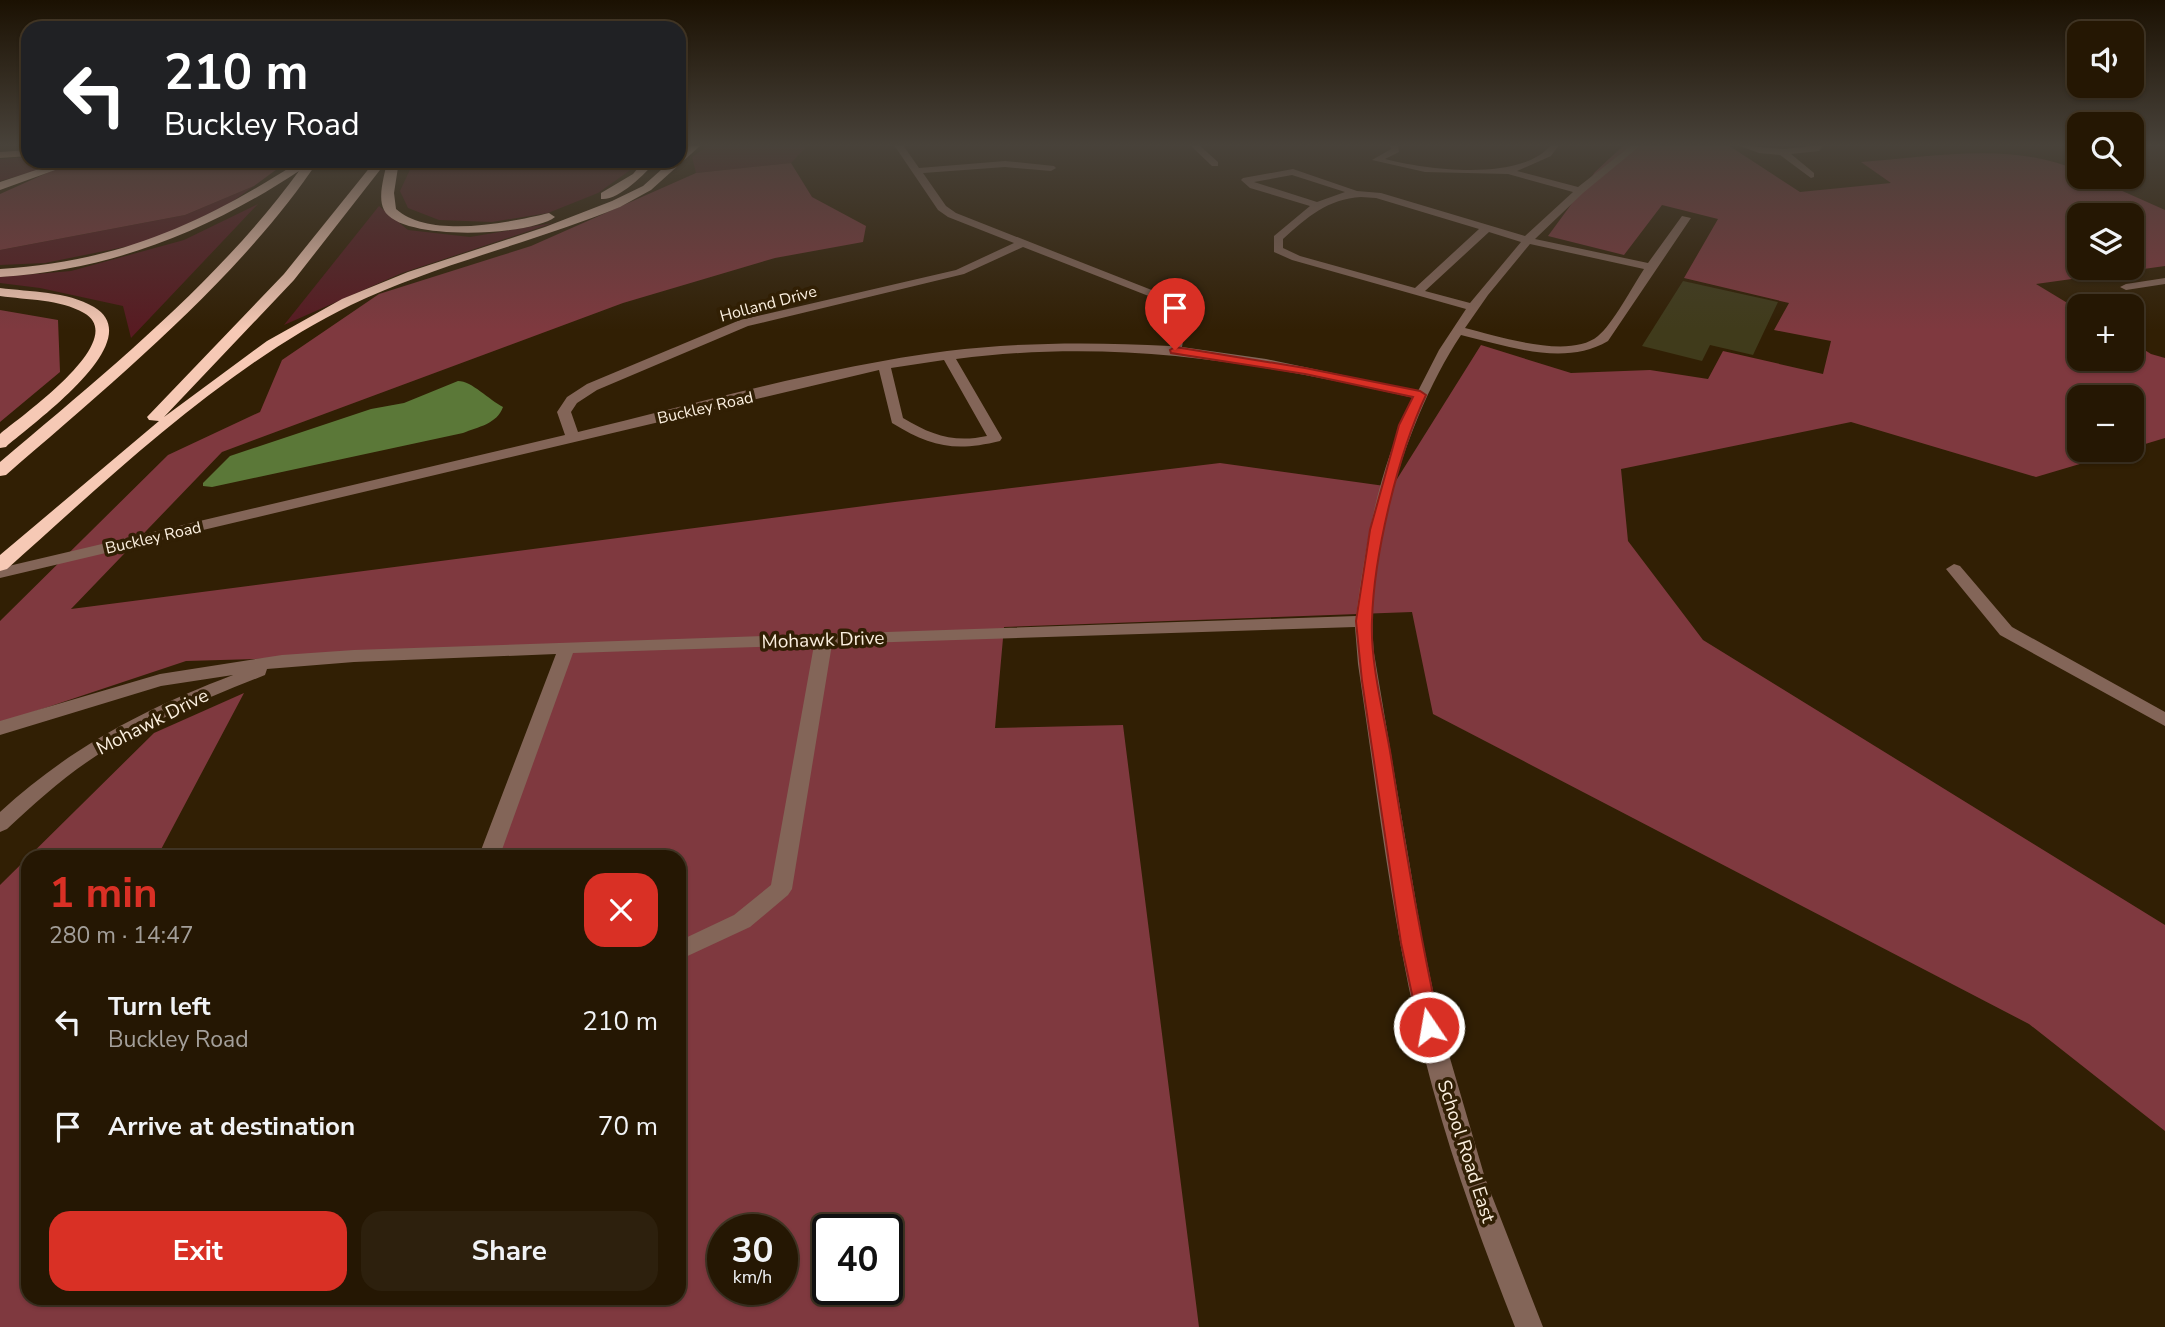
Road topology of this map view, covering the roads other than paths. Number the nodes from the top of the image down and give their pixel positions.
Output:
1 (236, 207) edge
2 (277, 207) edge
3 (345, 207) edge
4 (389, 207) edge
5 (576, 207) edge
6 (609, 207) edge
7 (941, 207) edge
8 (1315, 207) edge
9 (1417, 207) edge
10 (1560, 207) edge
11 (1686, 218) dead end
12 (1487, 228) junction
13 (1526, 240) junction
14 (1020, 244) junction
15 (1651, 267) junction
16 (0, 273) edge
17 (2165, 281) edge
18 (2126, 287) dead end
19 (0, 292) edge
20 (1417, 292) junction
21 (1471, 307) junction
22 (1457, 330) junction
23 (1175, 350) junction
24 (947, 355) junction
25 (884, 366) junction
26 (1420, 395) junction
27 (573, 438) junction
28 (0, 443) edge
29 (0, 471) edge
30 (80, 493) junction
31 (0, 565) edge
32 (1954, 569) dead end
33 (0, 573) edge
34 (1364, 621) junction
35 (824, 639) junction
36 (567, 648) junction
37 (282, 661) junction
38 (2165, 720) edge
39 (0, 728) edge
40 (0, 824) edge
41 (491, 850) edge
42 (686, 948) edge
43 (1529, 1327) edge

1 - 16 highway
2 - 29 highway
3 - 30 highway
4 - 5 highway
6 - 30 highway
7 - 14 street
8 - 20 street
9 - 12 street
10 - 13 street, School Road East
11 - 15 street
12 - 13 street
12 - 20 street
13 - 15 street
13 - 21 street, School Road East
14 - 23 street
14 - 27 street, Holland Drive
15 - 22 street
17 - 18 street
19 - 28 highway
20 - 21 street
21 - 22 street, School Road East
22 - 26 street, School Road East
23 - 24 street, Buckley Road
23 - 26 street, Buckley Road
24 - 25 street, Buckley Road
24 - 25 street
25 - 27 street, Buckley Road
26 - 34 street, School Road East
27 - 33 street, Buckley Road
30 - 31 highway
32 - 38 street
34 - 35 street, Mohawk Drive
34 - 43 street, School Road East
35 - 36 street, Mohawk Drive
35 - 42 street
36 - 37 street, Mohawk Drive
36 - 41 street
37 - 39 street, Mohawk Drive
37 - 40 street, Mohawk Drive

